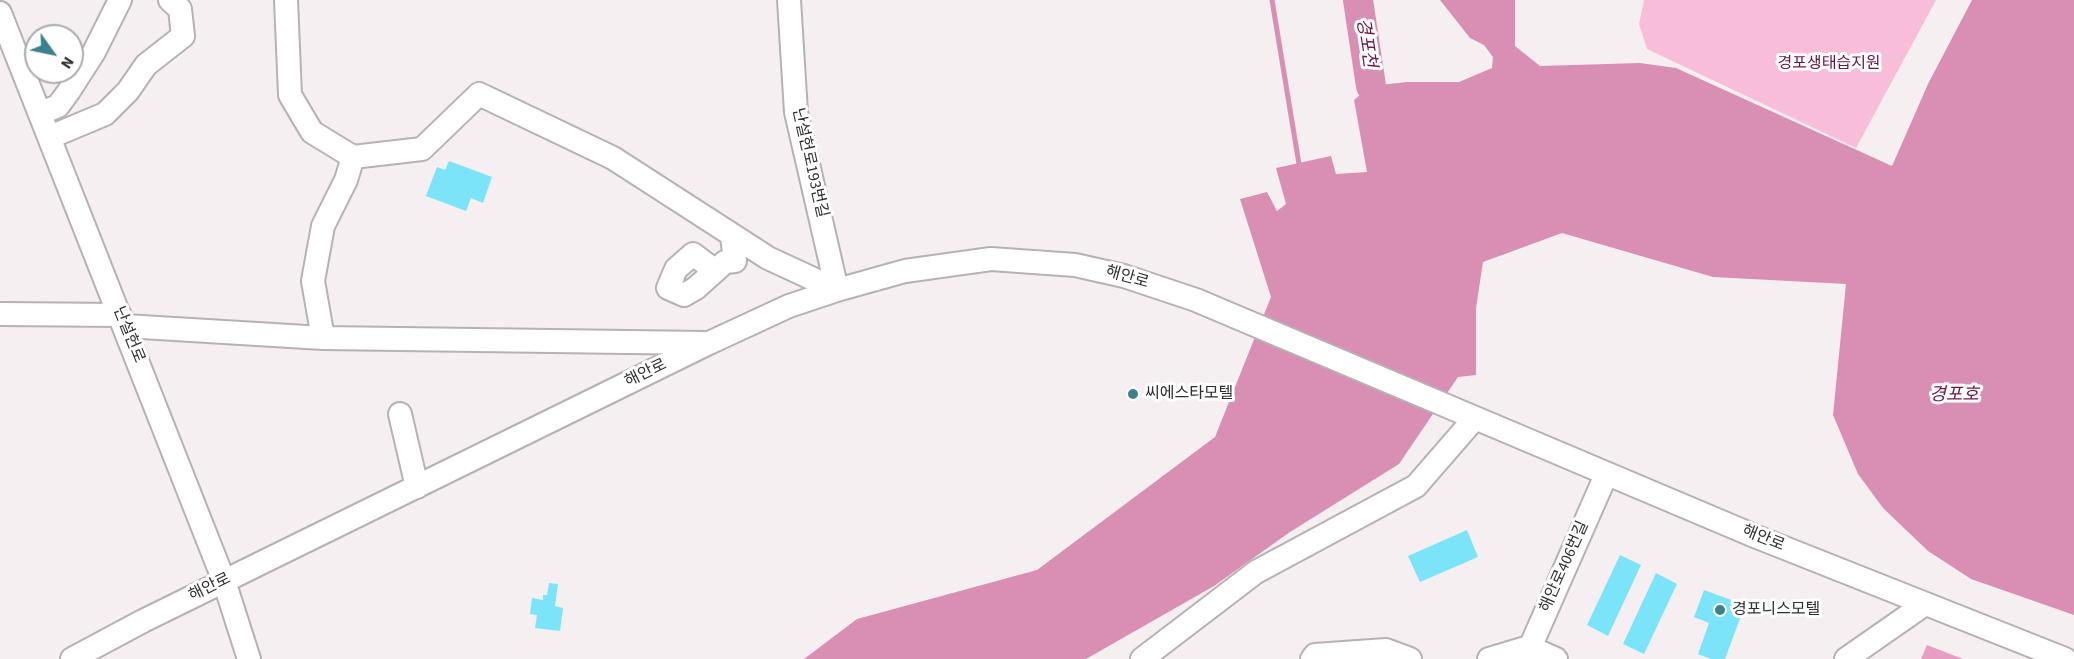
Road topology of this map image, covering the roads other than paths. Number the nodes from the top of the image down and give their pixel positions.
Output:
1 (120, 0) edge
2 (170, 0) edge
3 (286, 0) edge
4 (789, 0) edge
5 (1, 17) edge
6 (41, 113) junction
7 (50, 137) junction
8 (352, 157) junction
9 (732, 236) junction
10 (714, 270) dead end
11 (837, 290) junction
12 (0, 314) edge
13 (122, 320) junction
14 (323, 338) junction
15 (709, 343) junction
16 (400, 414) dead end
17 (1469, 415) junction
18 (1606, 475) junction
19 (417, 487) junction
20 (224, 581) junction
21 (1925, 604) junction
22 (1527, 653) edge
23 (72, 659) edge
24 (249, 659) edge
25 (1143, 659) edge
26 (1312, 659) edge
27 (1410, 659) edge
28 (1489, 659) edge
29 (1556, 659) edge
30 (1846, 659) edge
31 (2065, 659) edge

1 - 6 street
2 - 7 street
3 - 8 street
4 - 11 street, 난설헌로193번길
5 - 6 street, 난설헌로
6 - 7 street, 난설헌로
7 - 13 street, 난설헌로
8 - 9 street
8 - 14 street
9 - 10 street
9 - 11 street
11 - 15 street, 해안로
11 - 17 street, 해안로
12 - 13 street
13 - 14 street
13 - 20 street, 난설헌로
14 - 15 street
15 - 19 street, 해안로
16 - 19 street
17 - 18 street, 해안로
17 - 25 street
18 - 21 street, 해안로
18 - 22 street, 해안로406번길
19 - 20 street, 해안로
20 - 23 street, 해안로
20 - 24 street, 난설헌로
21 - 30 street
21 - 31 street, 해안로
22 - 28 street
22 - 29 street
26 - 27 street

